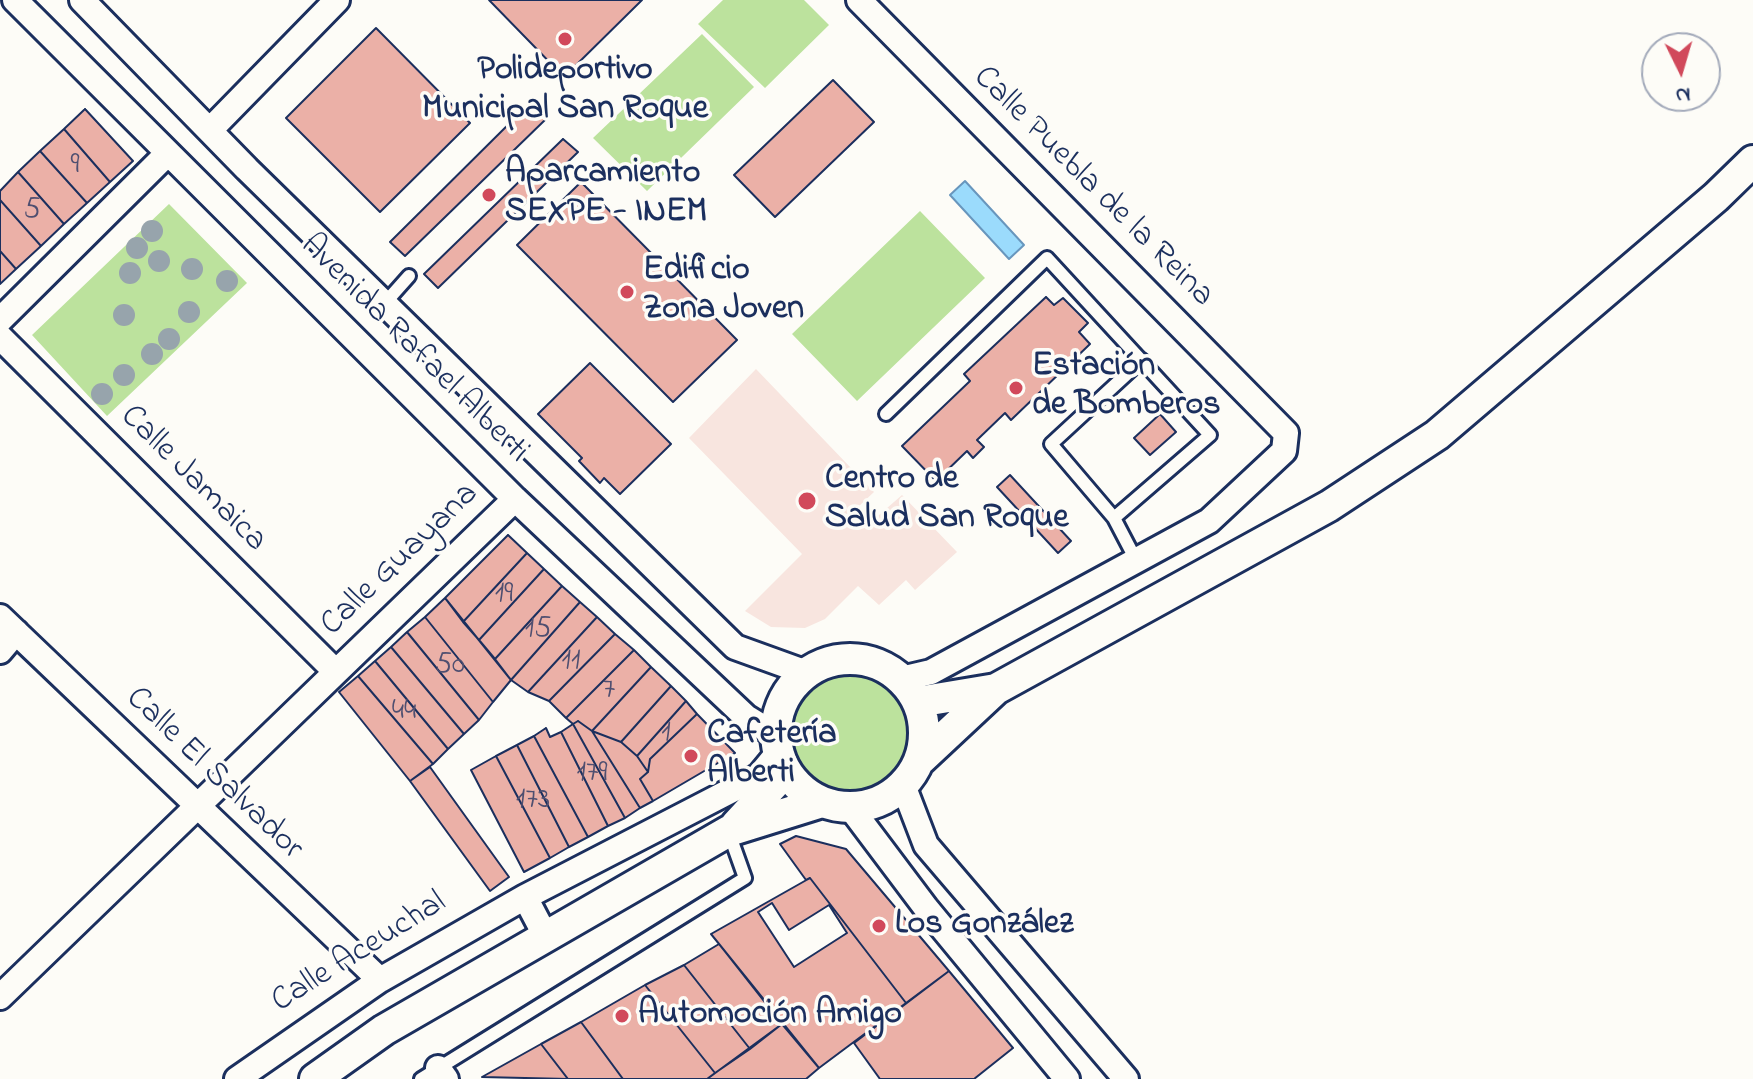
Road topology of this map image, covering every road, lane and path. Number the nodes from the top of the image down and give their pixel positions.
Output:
1 (15, 0) edge
2 (82, 0) edge
3 (337, 0) edge
4 (859, 0) edge
5 (210, 130) junction
6 (167, 154) junction
7 (1753, 161) edge
8 (409, 276) dead end
9 (385, 303) junction
10 (0, 320) edge
11 (0, 337) edge
12 (1142, 360) junction
13 (886, 414) dead end
14 (515, 499) junction
15 (1114, 518) junction
16 (1137, 562) junction
17 (5, 633) edge
18 (335, 671) junction
19 (807, 673) junction
20 (996, 689) junction
21 (910, 691) junction
22 (780, 753) junction
23 (920, 760) junction
24 (903, 785) junction
25 (836, 805) junction
26 (198, 807) junction
27 (729, 831) junction
28 (525, 897) junction
29 (546, 937) junction
30 (380, 980) junction
31 (0, 997) edge
32 (435, 1075) edge
33 (237, 1079) edge
34 (315, 1079) edge
35 (1067, 1079) edge
36 (1126, 1079) edge

1 - 6 street, Avenida Rafael Alberti
2 - 5 street, Avenida Rafael Alberti
3 - 5 street
4 - 16 street, Calle Puebla de la Reina
5 - 9 street, Avenida Rafael Alberti
6 - 10 street
6 - 14 street, Avenida Rafael Alberti
7 - 20 street
8 - 9 lane
9 - 19 street, Avenida Rafael Alberti
11 - 18 street, Calle Jamaica
12 - 13 lane
12 - 15 lane
12 - 15 lane
14 - 18 street, Calle Guayana
14 - 22 street, Avenida Rafael Alberti
15 - 16 lane
16 - 21 street, Calle Puebla de la Reina
17 - 26 street, Calle El Salvador
18 - 26 street, Calle Guayana
19 - 21 street
19 - 22 street
20 - 21 street
20 - 23 street
21 - 23 street
22 - 25 street
22 - 27 street
22 - 28 street, Calle Aceuchal
23 - 24 street
24 - 25 street
24 - 36 street
25 - 27 street
25 - 35 street
26 - 30 street, Calle El Salvador
26 - 31 street, Calle Guayana
27 - 29 street
27 - 32 lane
28 - 29 street
28 - 30 street, Calle Aceuchal
29 - 34 street
30 - 33 street, Calle Aceuchal

